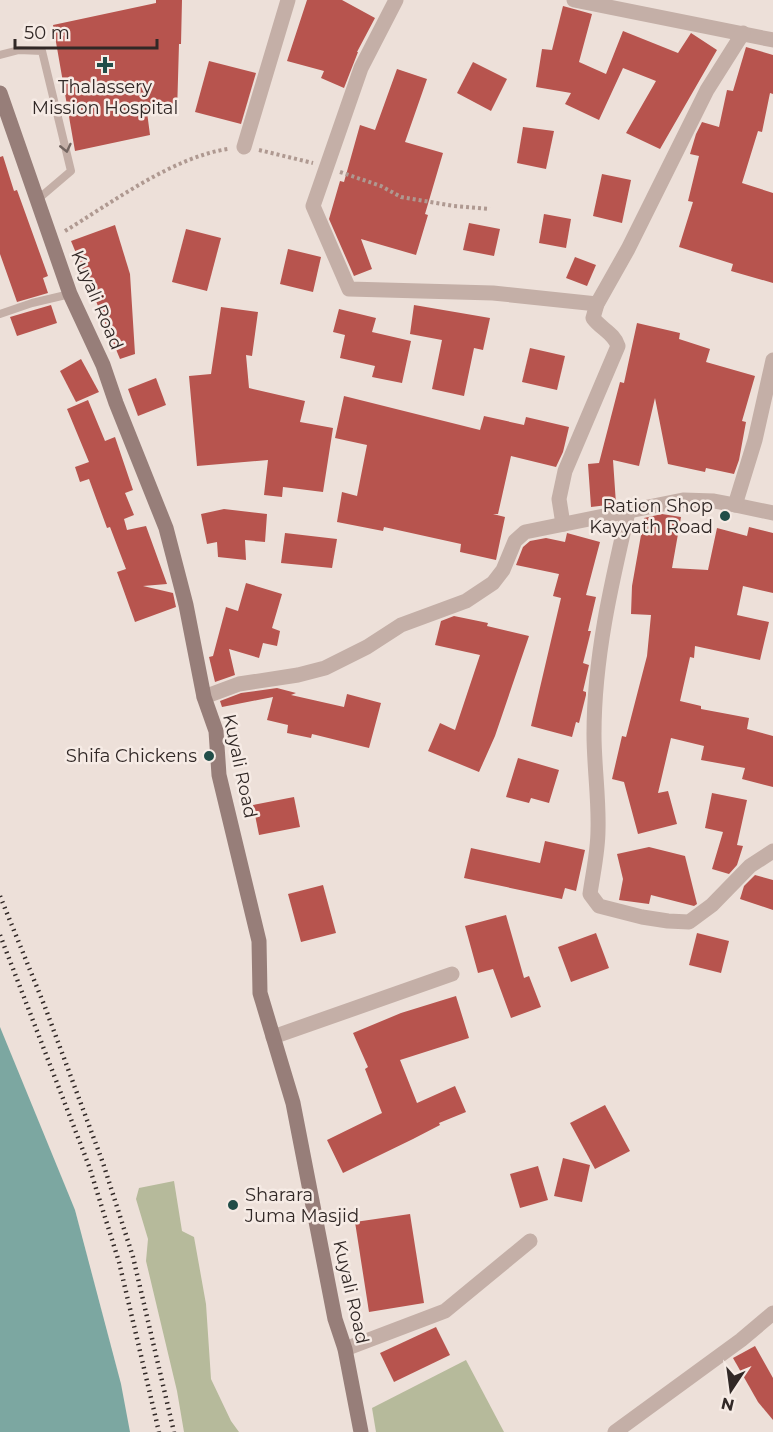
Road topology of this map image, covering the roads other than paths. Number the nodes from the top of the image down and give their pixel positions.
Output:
1 (288, 0) edge
2 (396, 0) edge
3 (574, 0) edge
4 (743, 33) junction
5 (773, 40) edge
6 (0, 55) edge
7 (0, 93) edge
8 (244, 147) road end
9 (37, 200) junction
10 (70, 294) junction
11 (597, 304) junction
12 (0, 314) edge
13 (773, 360) edge
14 (735, 505) junction
15 (628, 512) junction
16 (773, 513) edge
17 (563, 524) junction
18 (204, 697) junction
19 (773, 851) edge
20 (452, 974) dead end
21 (273, 1037) junction
22 (530, 1241) dead end
23 (773, 1313) edge
24 (345, 1349) junction
25 (361, 1432) edge
26 (615, 1432) edge

1 - 8 street
2 - 11 street
3 - 4 street
4 - 5 street
4 - 11 street
6 -> 9 lane
7 - 9 main road, Kuyali Road
9 - 10 main road, Kuyali Road
10 - 12 lane
10 - 18 main road, Kuyali Road
11 - 17 street
13 - 14 street
14 - 15 street
14 - 16 street
15 - 17 street
15 - 19 street
17 - 18 street
18 - 21 main road, Kuyali Road
20 - 21 street
21 - 24 main road, Kuyali Road
22 - 24 street
23 - 26 street
24 - 25 main road, Kuyali Road

